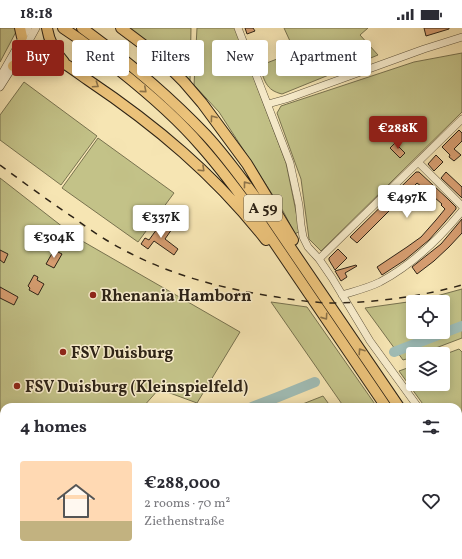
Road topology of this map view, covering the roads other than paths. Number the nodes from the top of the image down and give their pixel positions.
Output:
1 (28, 28) edge
2 (36, 28) edge
3 (47, 28) edge
4 (82, 28) edge
5 (121, 28) edge
6 (238, 28) edge
7 (66, 30) edge
8 (21, 33) edge
9 (462, 38) edge
10 (462, 42) edge
11 (424, 49) junction
12 (68, 66) junction
13 (6, 68) edge
14 (0, 78) edge
15 (0, 87) edge
16 (268, 104) junction
17 (462, 119) edge
18 (418, 162) junction
19 (462, 206) edge
20 (462, 211) edge
21 (319, 259) junction
22 (303, 284) junction
23 (316, 285) junction
24 (342, 295) junction
25 (383, 403) edge
26 (396, 403) edge
27 (415, 403) edge

1 - 8 street
2 - 13 street
3 - 12 highway
23 -> 4 highway, A 59
23 -> 5 highway
6 - 16 street
7 -> 22 highway, A 59
8 - 13 street
9 - 11 street
10 - 11 street
11 - 16 street
12 - 13 highway
12 -> 22 highway
13 - 14 street
13 - 15 street
16 - 21 street
17 - 18 street
18 - 19 street
18 - 21 street
20 - 24 street
21 - 24 street
22 -> 25 highway, A 59
26 -> 23 highway, A 59
24 - 27 street

